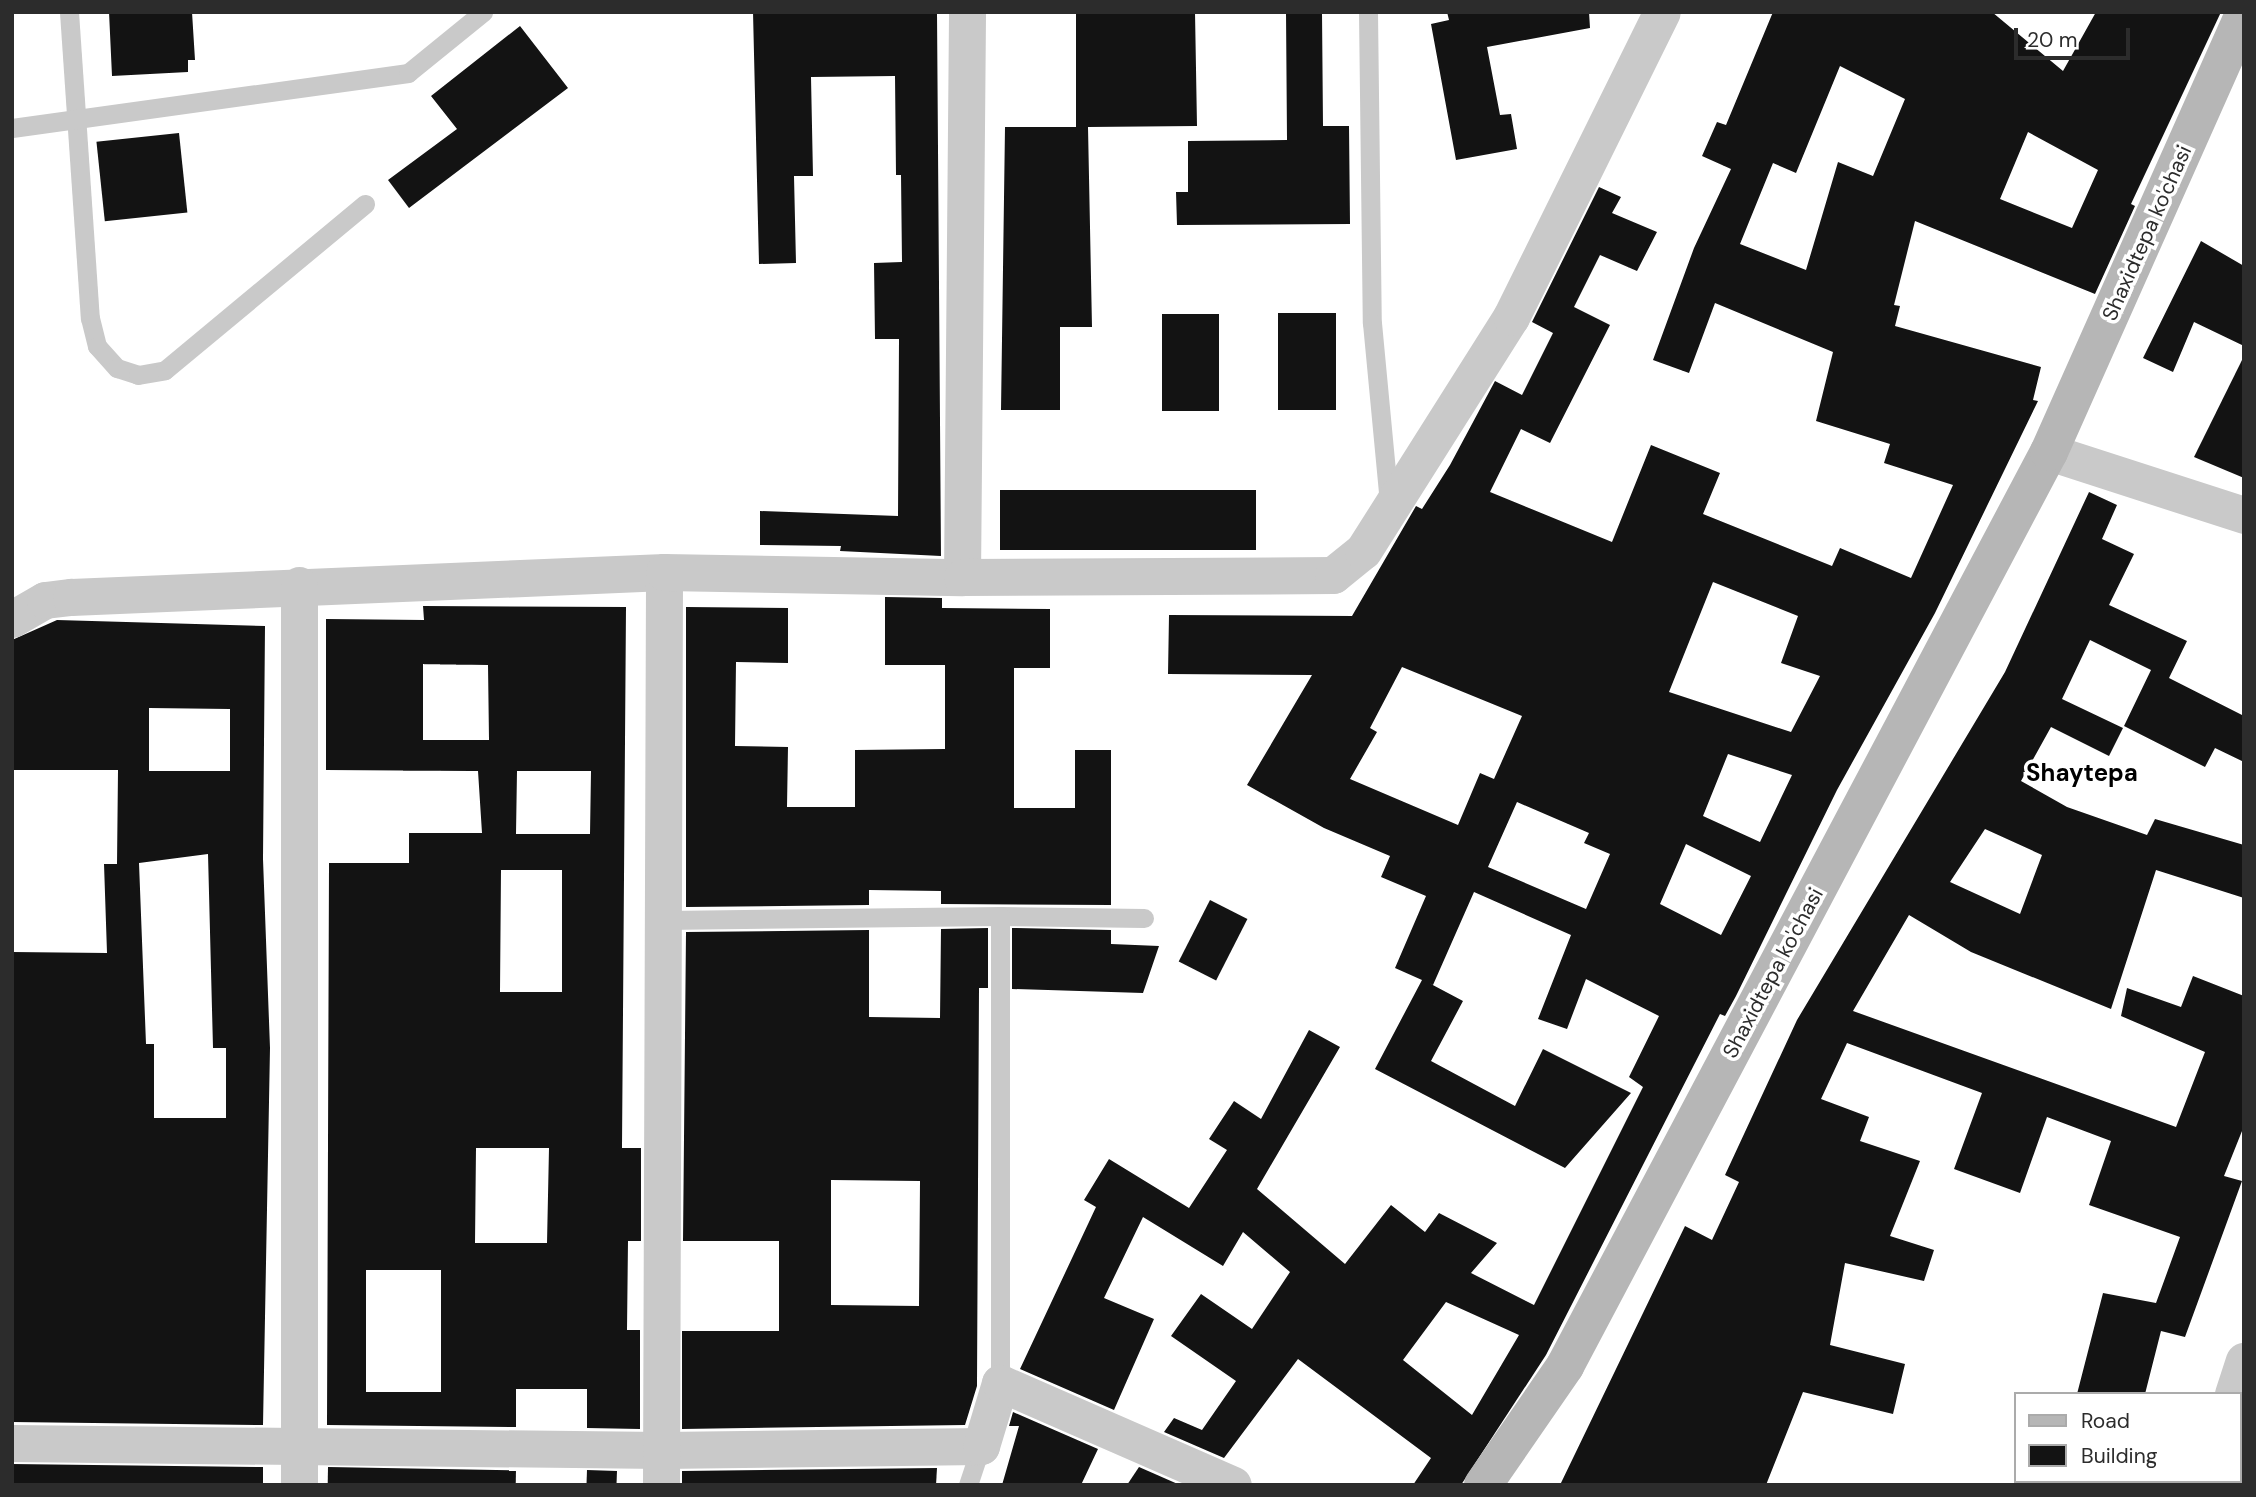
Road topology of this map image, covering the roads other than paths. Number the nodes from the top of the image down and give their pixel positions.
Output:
1 (69, 12) edge
2 (483, 12) edge
3 (967, 12) edge
4 (1368, 12) edge
5 (1662, 12) edge
6 (2244, 14) edge
7 (74, 119) junction
8 (12, 128) edge
9 (365, 204) dead end
10 (2049, 452) junction
11 (1389, 504) junction
12 (2244, 515) edge
13 (664, 572) junction
14 (962, 577) junction
15 (299, 585) junction
16 (12, 619) edge
17 (1000, 916) junction
18 (1144, 918) dead end
19 (664, 920) junction
20 (2244, 1361) edge
21 (1000, 1383) junction
22 (2235, 1392) edge
23 (12, 1443) edge
24 (981, 1446) junction
25 (299, 1447) junction
26 (661, 1468) edge
27 (299, 1485) edge
28 (968, 1485) edge
29 (1233, 1485) edge
30 (1483, 1485) edge

1 - 7 lane
2 - 7 lane
3 - 14 street
4 - 11 lane
5 - 11 street
6 - 10 street, Shaxidtepa ko'chasi
7 - 8 lane
7 - 9 lane
10 - 12 street
10 - 30 street, Shaxidtepa ko'chasi
11 - 14 street
13 - 14 street
13 - 15 street
13 - 19 street
15 - 16 street
15 - 25 street
17 - 18 lane
17 - 19 lane
17 - 21 lane
19 - 26 street
20 - 22 street
21 - 24 street
21 - 29 street
23 - 25 street
24 - 26 street
24 - 28 lane
25 - 26 street
25 - 27 street

